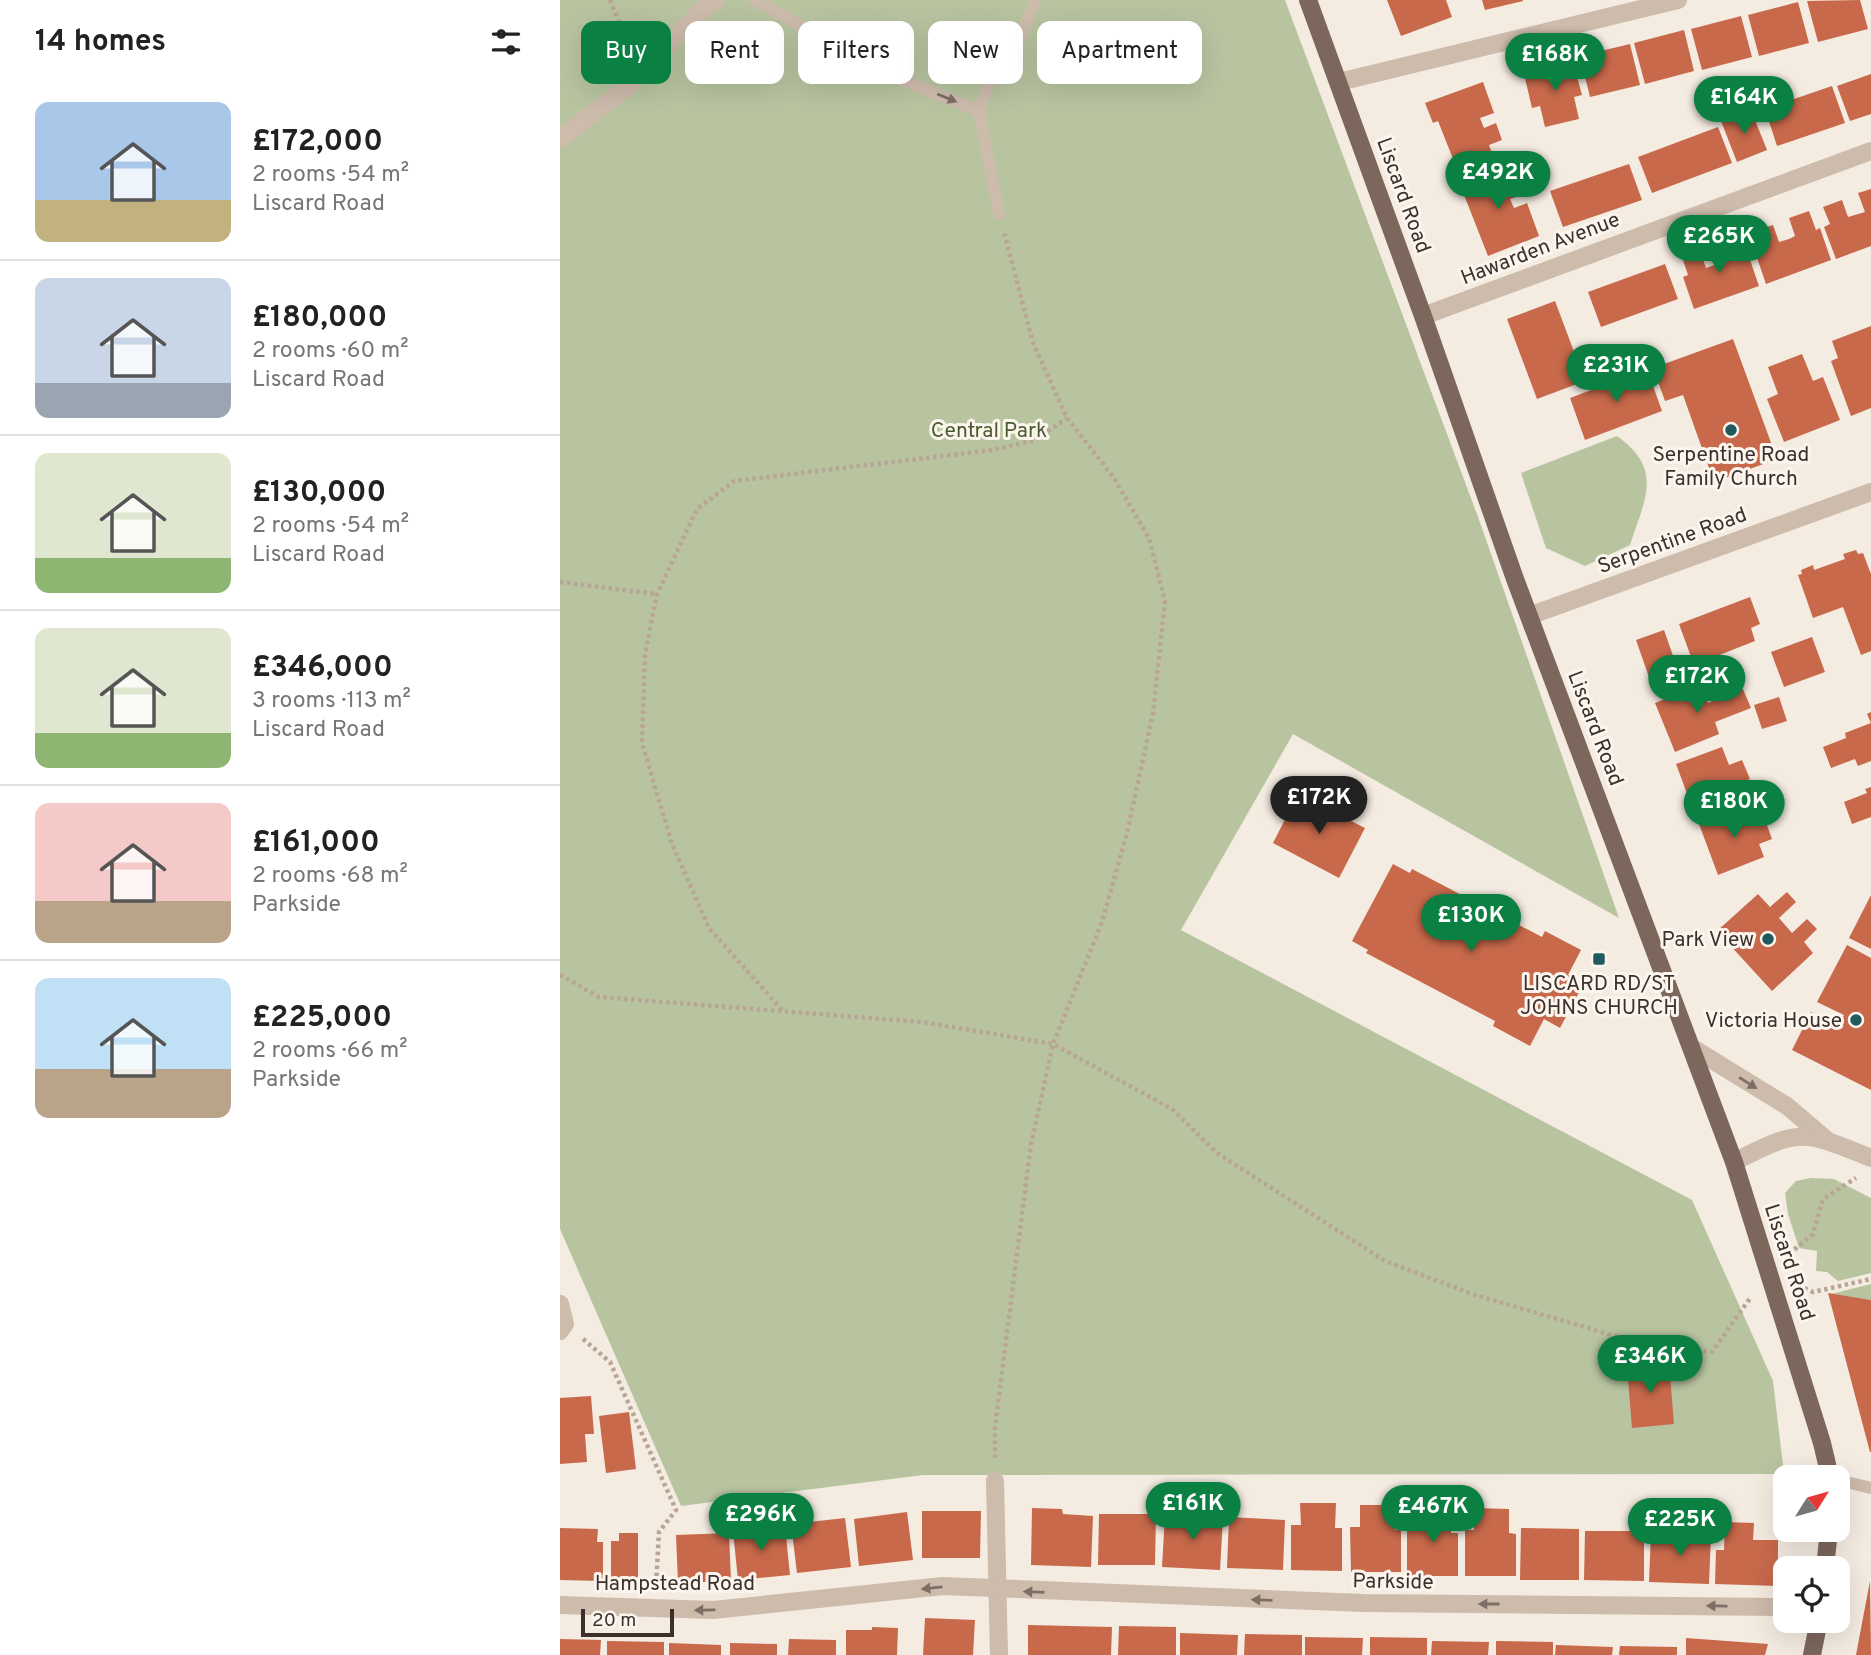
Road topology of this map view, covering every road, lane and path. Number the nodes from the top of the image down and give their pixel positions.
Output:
1 (610, 0) edge
2 (716, 0) edge
3 (755, 0) edge
4 (1035, 0) edge
5 (1308, 0) edge
6 (1678, 0) edge
7 (619, 21) edge
8 (671, 42) edge
9 (1339, 82) junction
10 (628, 84) edge
11 (979, 111) junction
12 (560, 139) edge
13 (1871, 151) edge
14 (999, 214) joint
15 (1423, 316) junction
16 (1067, 418) junction
17 (1871, 492) edge
18 (560, 582) edge
19 (657, 594) junction
20 (1528, 615) junction
21 (560, 975) edge
22 (782, 1010) junction
23 (1053, 1044) junction
24 (1691, 1047) junction
25 (1828, 1140) junction
26 (1734, 1162) junction
27 (1867, 1166) edge
28 (1769, 1270) junction
29 (1871, 1279) edge
30 (560, 1304) edge
31 (563, 1327) edge
32 (1826, 1465) edge
33 (995, 1481) joint
34 (1850, 1483) edge
35 (1871, 1488) edge
36 (1000, 1590) junction
37 (560, 1605) edge
38 (1773, 1607) edge
39 (654, 1610) junction
40 (1816, 1633) edge
41 (999, 1655) edge
42 (1812, 1655) edge

1 - 7 path
2 - 8 street
3 -> 11 lane
4 - 11 lane
5 - 9 main road, Liscard Road
6 - 9 street
9 - 15 main road, Liscard Road
10 - 12 street
11 - 14 lane
13 - 15 street, Hawarden Avenue
14 - 16 path
15 - 20 main road, Liscard Road
16 - 19 path
16 - 23 path
17 - 20 street, Serpentine Road
18 - 19 path
19 - 22 path
20 - 24 main road, Liscard Road
21 - 22 path
22 - 23 path
23 - 28 path
23 - 33 path
24 -> 25 street
24 - 26 main road, Liscard Road
25 - 26 street
25 - 27 street
26 - 28 main road, Liscard Road
27 - 28 path
28 - 29 path
28 - 32 main road, Liscard Road
30 - 31 street
31 - 39 path
33 - 36 street
34 - 35 lane
38 -> 36 street, Parkside
36 -> 39 street, Hampstead Road
36 - 41 street
37 - 39 street, Hampstead Road
40 - 42 main road

